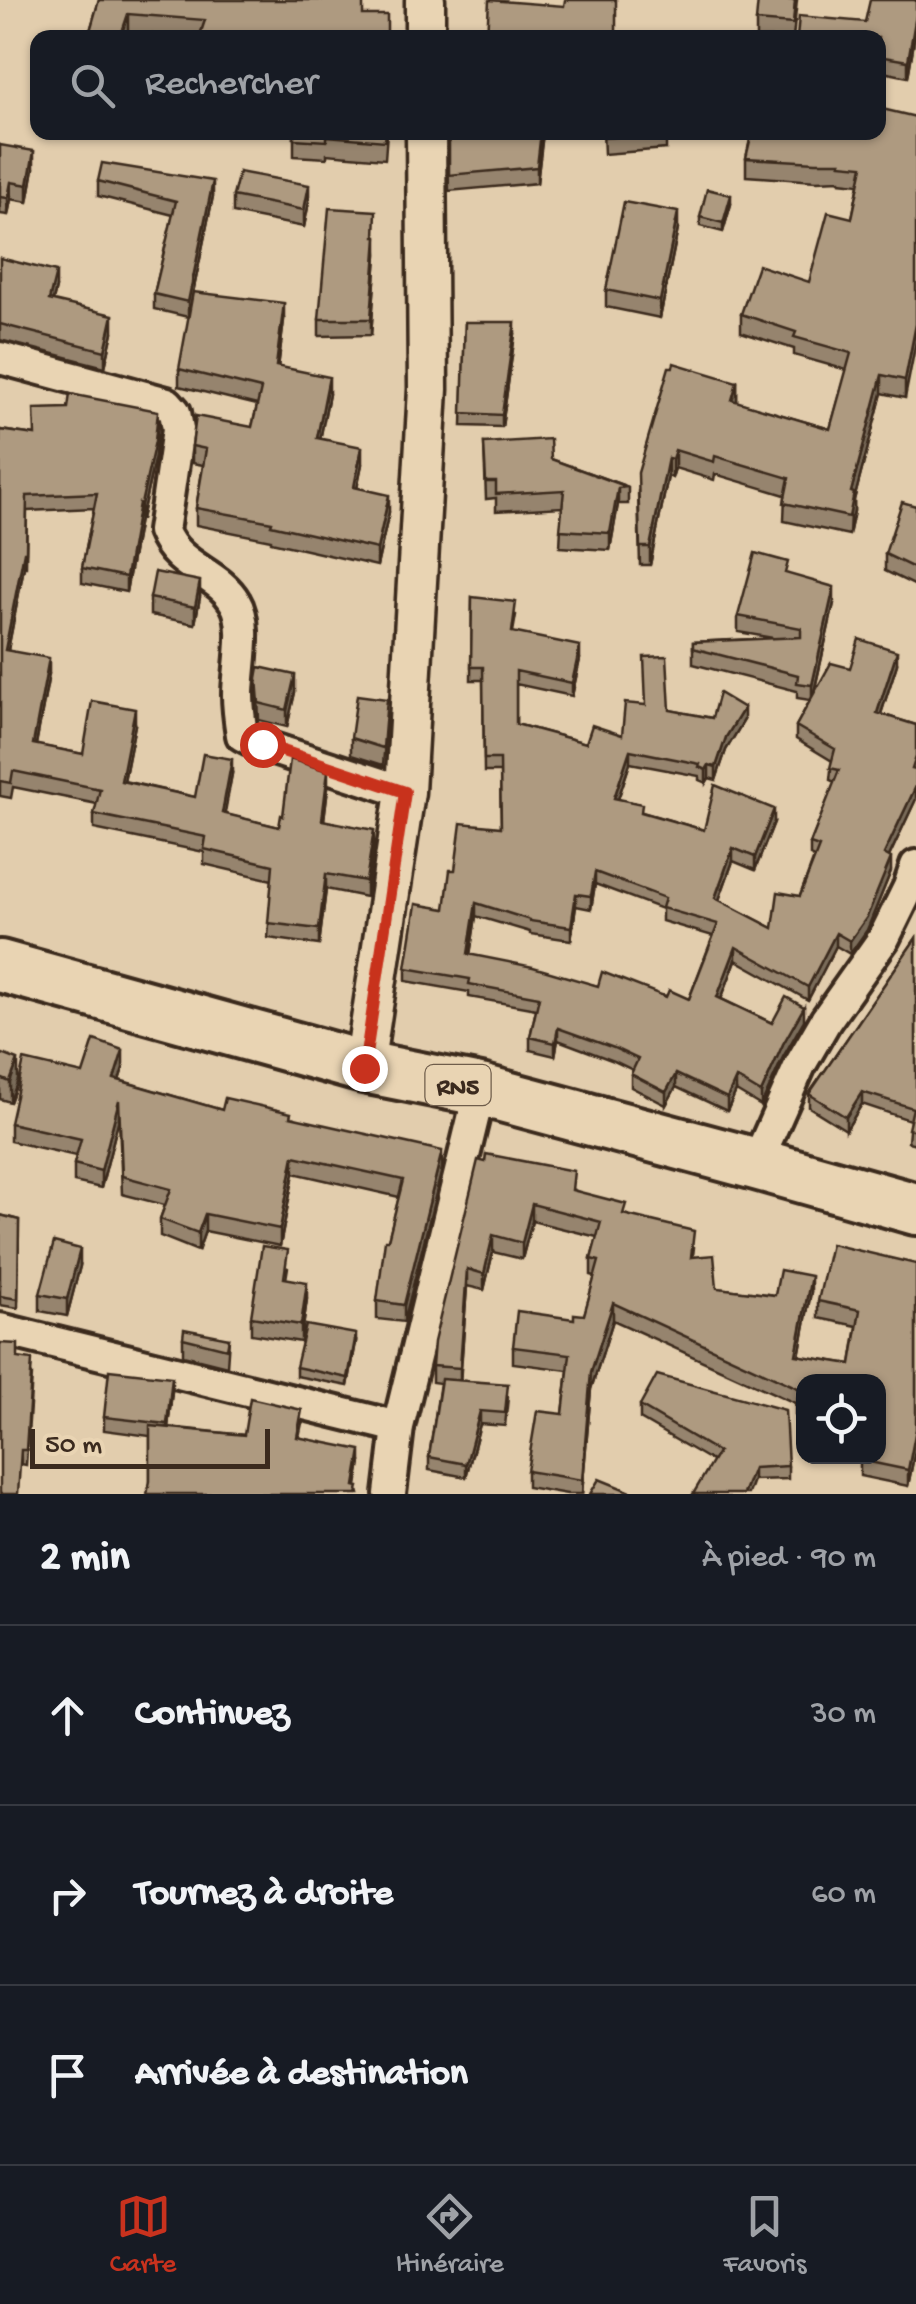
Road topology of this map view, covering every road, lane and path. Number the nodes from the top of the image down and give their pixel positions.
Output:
1 (425, 0) edge
2 (425, 30) edge
3 (426, 140) edge
4 (0, 358) edge
5 (405, 792) junction
6 (916, 866) edge
7 (0, 966) edge
8 (364, 1068) junction
9 (480, 1090) junction
10 (756, 1164) junction
11 (916, 1209) edge
12 (0, 1330) edge
13 (398, 1427) junction
14 (390, 1494) edge

1 - 2 street
3 - 5 street
4 - 5 street
5 - 8 street
6 - 10 street
7 - 8 highway, RN5
8 - 9 highway, RN5
9 - 10 highway, RN5
9 - 13 street
10 - 11 highway, RN5
12 - 13 street
13 - 14 street

